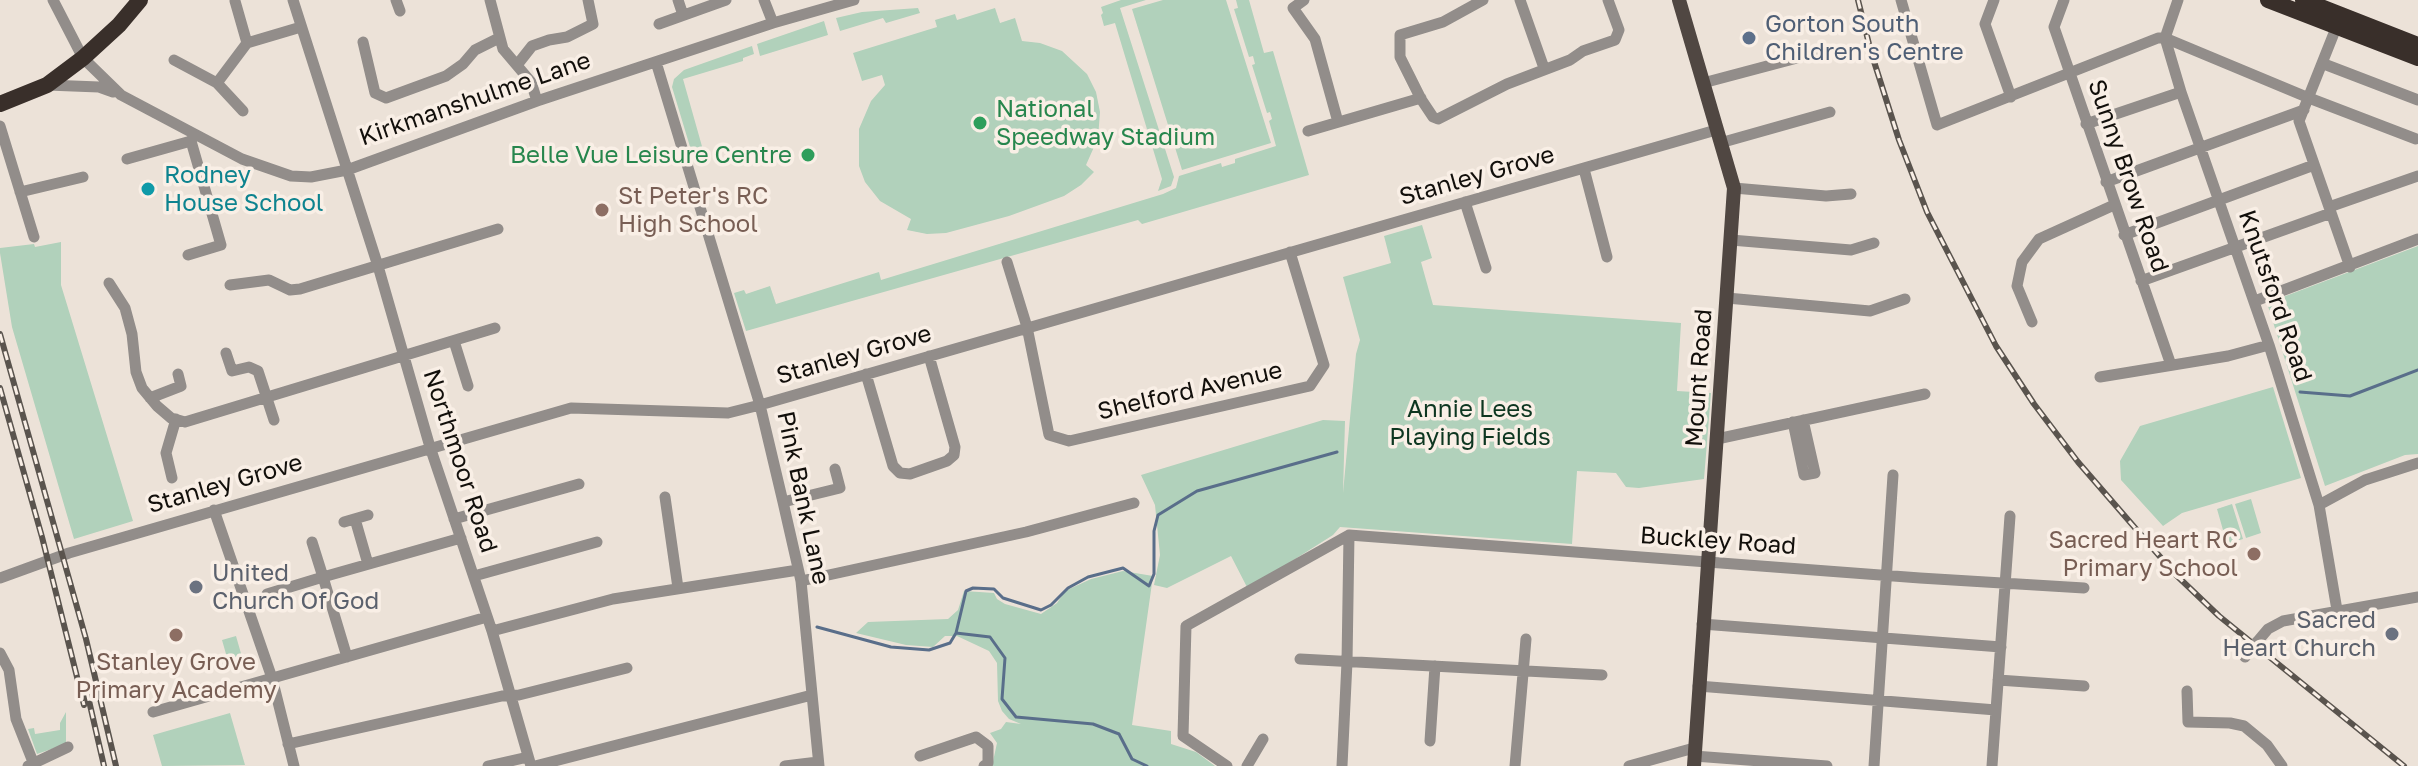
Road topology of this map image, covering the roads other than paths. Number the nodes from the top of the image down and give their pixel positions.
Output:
1 (53, 0) edge
2 (140, 0) edge
3 (293, 0) edge
4 (490, 0) edge
5 (588, 0) edge
6 (678, 0) edge
7 (726, 0) edge
8 (764, 0) edge
9 (854, 0) edge
10 (1304, 0) edge
11 (1483, 0) edge
12 (1520, 0) edge
13 (1608, 0) edge
14 (1679, 0) edge
15 (1901, 0) edge
16 (1994, 0) edge
17 (2064, 0) edge
18 (2178, 0) edge
19 (2268, 0) edge
20 (2303, 0) edge
21 (235, 1) edge
22 (683, 15) junction
23 (2339, 20) junction
24 (773, 23) junction
25 (659, 24) dead end
26 (301, 27) junction
27 (499, 38) junction
28 (2165, 38) junction
29 (363, 42) dead end
30 (247, 43) junction
31 (2418, 45) edge
32 (1816, 53) dead end
33 (83, 58) junction
34 (2418, 58) edge
35 (174, 60) dead end
36 (656, 62) junction
37 (2324, 64) junction
38 (517, 65) junction
39 (1544, 68) junction
40 (2069, 73) junction
41 (217, 83) junction
42 (1703, 83) junction
43 (47, 85) junction
44 (2181, 92) junction
45 (121, 95) junction
46 (2011, 97) junction
47 (1421, 98) junction
48 (2309, 98) junction
49 (2418, 100) edge
50 (537, 101) junction
51 (0, 104) edge
52 (2304, 110) junction
53 (243, 111) dead end
54 (1830, 112) dead end
55 (1338, 122) junction
56 (2086, 124) junction
57 (0, 126) edge
58 (1308, 131) dead end
59 (1718, 136) junction
60 (192, 138) junction
61 (2416, 139) dead end
62 (2200, 148) junction
63 (127, 159) dead end
64 (2314, 165) junction
65 (1584, 169) junction
66 (347, 170) junction
67 (2418, 176) edge
68 (83, 177) dead end
69 (2106, 182) junction
70 (1734, 188) junction
71 (20, 192) junction
72 (1851, 194) dead end
73 (2219, 200) junction
74 (1465, 202) junction
75 (2114, 205) junction
76 (2330, 210) junction
77 (498, 229) dead end
78 (2124, 235) junction
79 (34, 237) dead end
80 (2418, 239) edge
81 (1731, 240) junction
82 (1874, 243) dead end
83 (2236, 246) junction
84 (1290, 252) junction
85 (188, 255) dead end
86 (1607, 257) dead end
87 (1007, 262) dead end
88 (378, 266) junction
89 (2350, 267) junction
90 (1486, 268) dead end
91 (2141, 281) junction
92 (109, 283) dead end
93 (230, 285) dead end
94 (1727, 298) junction
95 (1905, 299) dead end
96 (2255, 301) junction
97 (2032, 322) dead end
98 (1027, 327) junction
99 (495, 328) dead end
100 (454, 341) junction
101 (2269, 345) junction
102 (226, 353) dead end
103 (404, 356) junction
104 (929, 356) junction
105 (2171, 365) junction
106 (178, 374) dead end
107 (866, 374) junction
108 (2100, 377) dead end
109 (468, 386) dead end
110 (1925, 394) dead end
111 (150, 398) junction
112 (267, 398) junction
113 (760, 405) junction
114 (176, 419) junction
115 (274, 420) dead end
116 (1717, 439) junction
117 (430, 447) junction
118 (2418, 463) edge
119 (835, 469) dead end
120 (1893, 475) dead end
121 (172, 478) dead end
122 (579, 484) dead end
123 (665, 497) dead end
124 (783, 502) junction
125 (1134, 503) dead end
126 (2319, 505) junction
127 (214, 510) junction
128 (368, 515) dead end
129 (2010, 516) dead end
130 (454, 519) junction
131 (1349, 535) junction
132 (461, 538) junction
133 (312, 542) dead end
134 (597, 542) dead end
135 (1707, 563) junction
136 (368, 564) junction
137 (1887, 575) junction
138 (474, 576) junction
139 (799, 576) junction
140 (323, 577) junction
141 (0, 578) edge
142 (2005, 584) junction
143 (678, 588) junction
144 (2084, 588) dead end
145 (267, 594) dead end
146 (2418, 597) edge
147 (2337, 610) junction
148 (487, 617) junction
149 (1702, 624) junction
150 (492, 631) junction
151 (1883, 638) junction
152 (1526, 639) dead end
153 (2001, 647) junction
154 (0, 653) edge
155 (347, 657) junction
156 (1300, 659) dead end
157 (2243, 659) dead end
158 (1347, 662) junction
159 (1435, 666) junction
160 (627, 668) dead end
161 (1523, 671) junction
162 (1602, 675) dead end
163 (272, 678) junction
164 (1998, 680) junction
165 (1698, 686) junction
166 (2084, 686) dead end
167 (2187, 691) dead end
168 (812, 695) junction
169 (509, 696) junction
170 (1878, 701) junction
171 (1996, 710) junction
172 (153, 712) dead end
173 (1263, 739) dead end
174 (1430, 741) dead end
175 (288, 744) junction
176 (68, 747) dead end
177 (920, 756) dead end
178 (1694, 757) edge
179 (531, 763) edge
180 (30, 764) edge
181 (819, 764) edge
182 (294, 766) edge
183 (488, 766) edge
184 (785, 766) edge
185 (984, 766) edge
186 (1227, 766) edge
187 (1247, 766) edge
188 (1342, 766) edge
189 (1515, 766) edge
190 (1629, 766) edge
191 (1827, 766) edge
192 (1874, 766) edge
193 (1992, 766) edge
194 (2282, 766) edge

1 - 33 street
2 - 33 highway
3 - 26 street, Northmoor Road
4 - 27 street
5 - 38 street
6 - 22 street
7 - 22 street
8 - 24 street
9 - 24 street, Kirkmanshulme Lane
10 - 55 street
11 - 47 street
12 - 39 street
13 - 39 street
14 - 42 main road, Mount Road
15 - 46 street
16 - 46 street
17 - 40 street, Sunny Brow Road
18 - 28 street
19 - 23 highway
20 - 23 highway
21 - 30 street
22 - 25 street
23 - 31 highway
23 - 34 highway
23 - 37 street
24 - 36 street, Kirkmanshulme Lane
26 - 30 street
26 - 66 street, Northmoor Road
27 - 29 street
27 - 38 street
28 - 40 street
28 - 44 street, Knutsford Road
28 - 48 street
30 - 41 street
32 - 42 street
33 - 43 highway, Kirkmanshulme Lane
33 - 45 street, Kirkmanshulme Lane
35 - 41 street
36 - 50 street, Kirkmanshulme Lane
36 - 113 street, Pink Bank Lane
37 - 48 street
37 - 49 street
38 - 50 street
39 - 47 street
40 - 46 street
40 - 56 street, Sunny Brow Road
41 - 53 street
42 - 59 main road, Mount Road
43 - 45 street, Kirkmanshulme Lane
43 - 51 highway, Kirkmanshulme Lane
44 - 56 street
44 - 62 street, Knutsford Road
45 - 60 street, Kirkmanshulme Lane
47 - 55 street
48 - 52 street
48 - 61 street
50 - 66 street, Kirkmanshulme Lane
52 - 62 street
52 - 64 street
54 - 59 street, Stanley Grove
55 - 58 street
56 - 69 street, Sunny Brow Road
57 - 71 street
59 - 65 street, Stanley Grove
59 - 70 main road, Mount Road
60 - 63 street
60 - 66 street, Kirkmanshulme Lane
60 - 85 street
62 - 69 street
62 - 73 street, Knutsford Road
64 - 73 street
64 - 76 street
65 - 74 street, Stanley Grove
65 - 86 street
66 - 88 street, Northmoor Road
67 - 76 street
68 - 71 street
69 - 75 street, Sunny Brow Road
70 - 72 street
70 - 81 main road, Mount Road
71 - 79 street
73 - 78 street
73 - 83 street, Knutsford Road
74 - 84 street, Stanley Grove
74 - 90 street
75 - 78 street, Sunny Brow Road
75 - 97 street
76 - 83 street
76 - 89 street
77 - 88 street
78 - 91 street, Sunny Brow Road
80 - 89 street
81 - 82 street
81 - 94 main road, Mount Road
83 - 91 street
83 - 96 street, Knutsford Road
84 - 98 street, Stanley Grove
84 - 98 street, Shelford Avenue
87 - 98 street
88 - 93 street
88 - 103 street, Northmoor Road
89 - 96 street
91 - 105 street, Sunny Brow Road
92 - 111 street
94 - 95 street
94 - 116 main road, Mount Road
96 - 101 street, Knutsford Road
98 - 104 street, Stanley Grove
99 - 100 street
100 - 103 street
100 - 109 street
101 - 105 street
101 - 126 street, Knutsford Road
102 - 112 street
103 - 112 street
103 - 117 street, Northmoor Road
104 - 107 street, Stanley Grove
104 - 107 street
105 - 108 street
106 - 111 street
107 - 113 street, Stanley Grove
110 - 116 street
111 - 114 street
112 - 114 street
112 - 115 street
113 - 117 street, Stanley Grove
113 - 124 street, Pink Bank Lane
114 - 121 street
116 - 135 main road, Mount Road
117 - 127 street, Stanley Grove
117 - 130 street, Northmoor Road
118 - 126 street
119 - 124 street
120 - 137 street
122 - 130 street
123 - 143 street
124 - 139 street, Pink Bank Lane
125 - 139 street
126 - 147 street, Knutsford Road
127 - 141 street, Stanley Grove
127 - 163 street
128 - 136 street
129 - 142 street
130 - 132 street, Northmoor Road
131 - 135 street, Buckley Road
131 - 158 street
131 - 186 street
132 - 136 street
132 - 138 street, Northmoor Road
133 - 140 street
134 - 138 street
135 - 137 street, Buckley Road
135 - 149 main road, Mount Road
136 - 140 street
137 - 142 street, Buckley Road
137 - 151 street
138 - 148 street, Northmoor Road
139 - 143 street
139 - 168 street, Pink Bank Lane
140 - 145 street
140 - 155 street
142 - 144 street, Buckley Road
142 - 153 street
143 - 150 street
146 - 147 street
147 - 157 street, bridge
148 - 150 street, Northmoor Road
148 - 155 street
149 - 151 street
149 - 165 main road, Mount Road
150 - 169 street, Northmoor Road
151 - 153 street
151 - 170 street
152 - 161 street
153 - 164 street
154 - 180 street
155 - 163 street
156 - 158 street
158 - 159 street
158 - 188 street
159 - 161 street
159 - 174 street
160 - 169 street
161 - 162 street
161 - 189 street
163 - 172 street
163 - 175 street
164 - 166 street
164 - 171 street
165 - 170 street
165 - 178 main road, Mount Road
167 - 194 street
168 - 179 street
168 - 181 street, Pink Bank Lane
169 - 175 street
169 - 179 street, Northmoor Road
170 - 171 street
170 - 192 street
171 - 193 street
173 - 187 street
175 - 182 street
176 - 180 street
177 - 185 street
178 - 190 street
178 - 191 street
179 - 183 street
181 - 184 street

